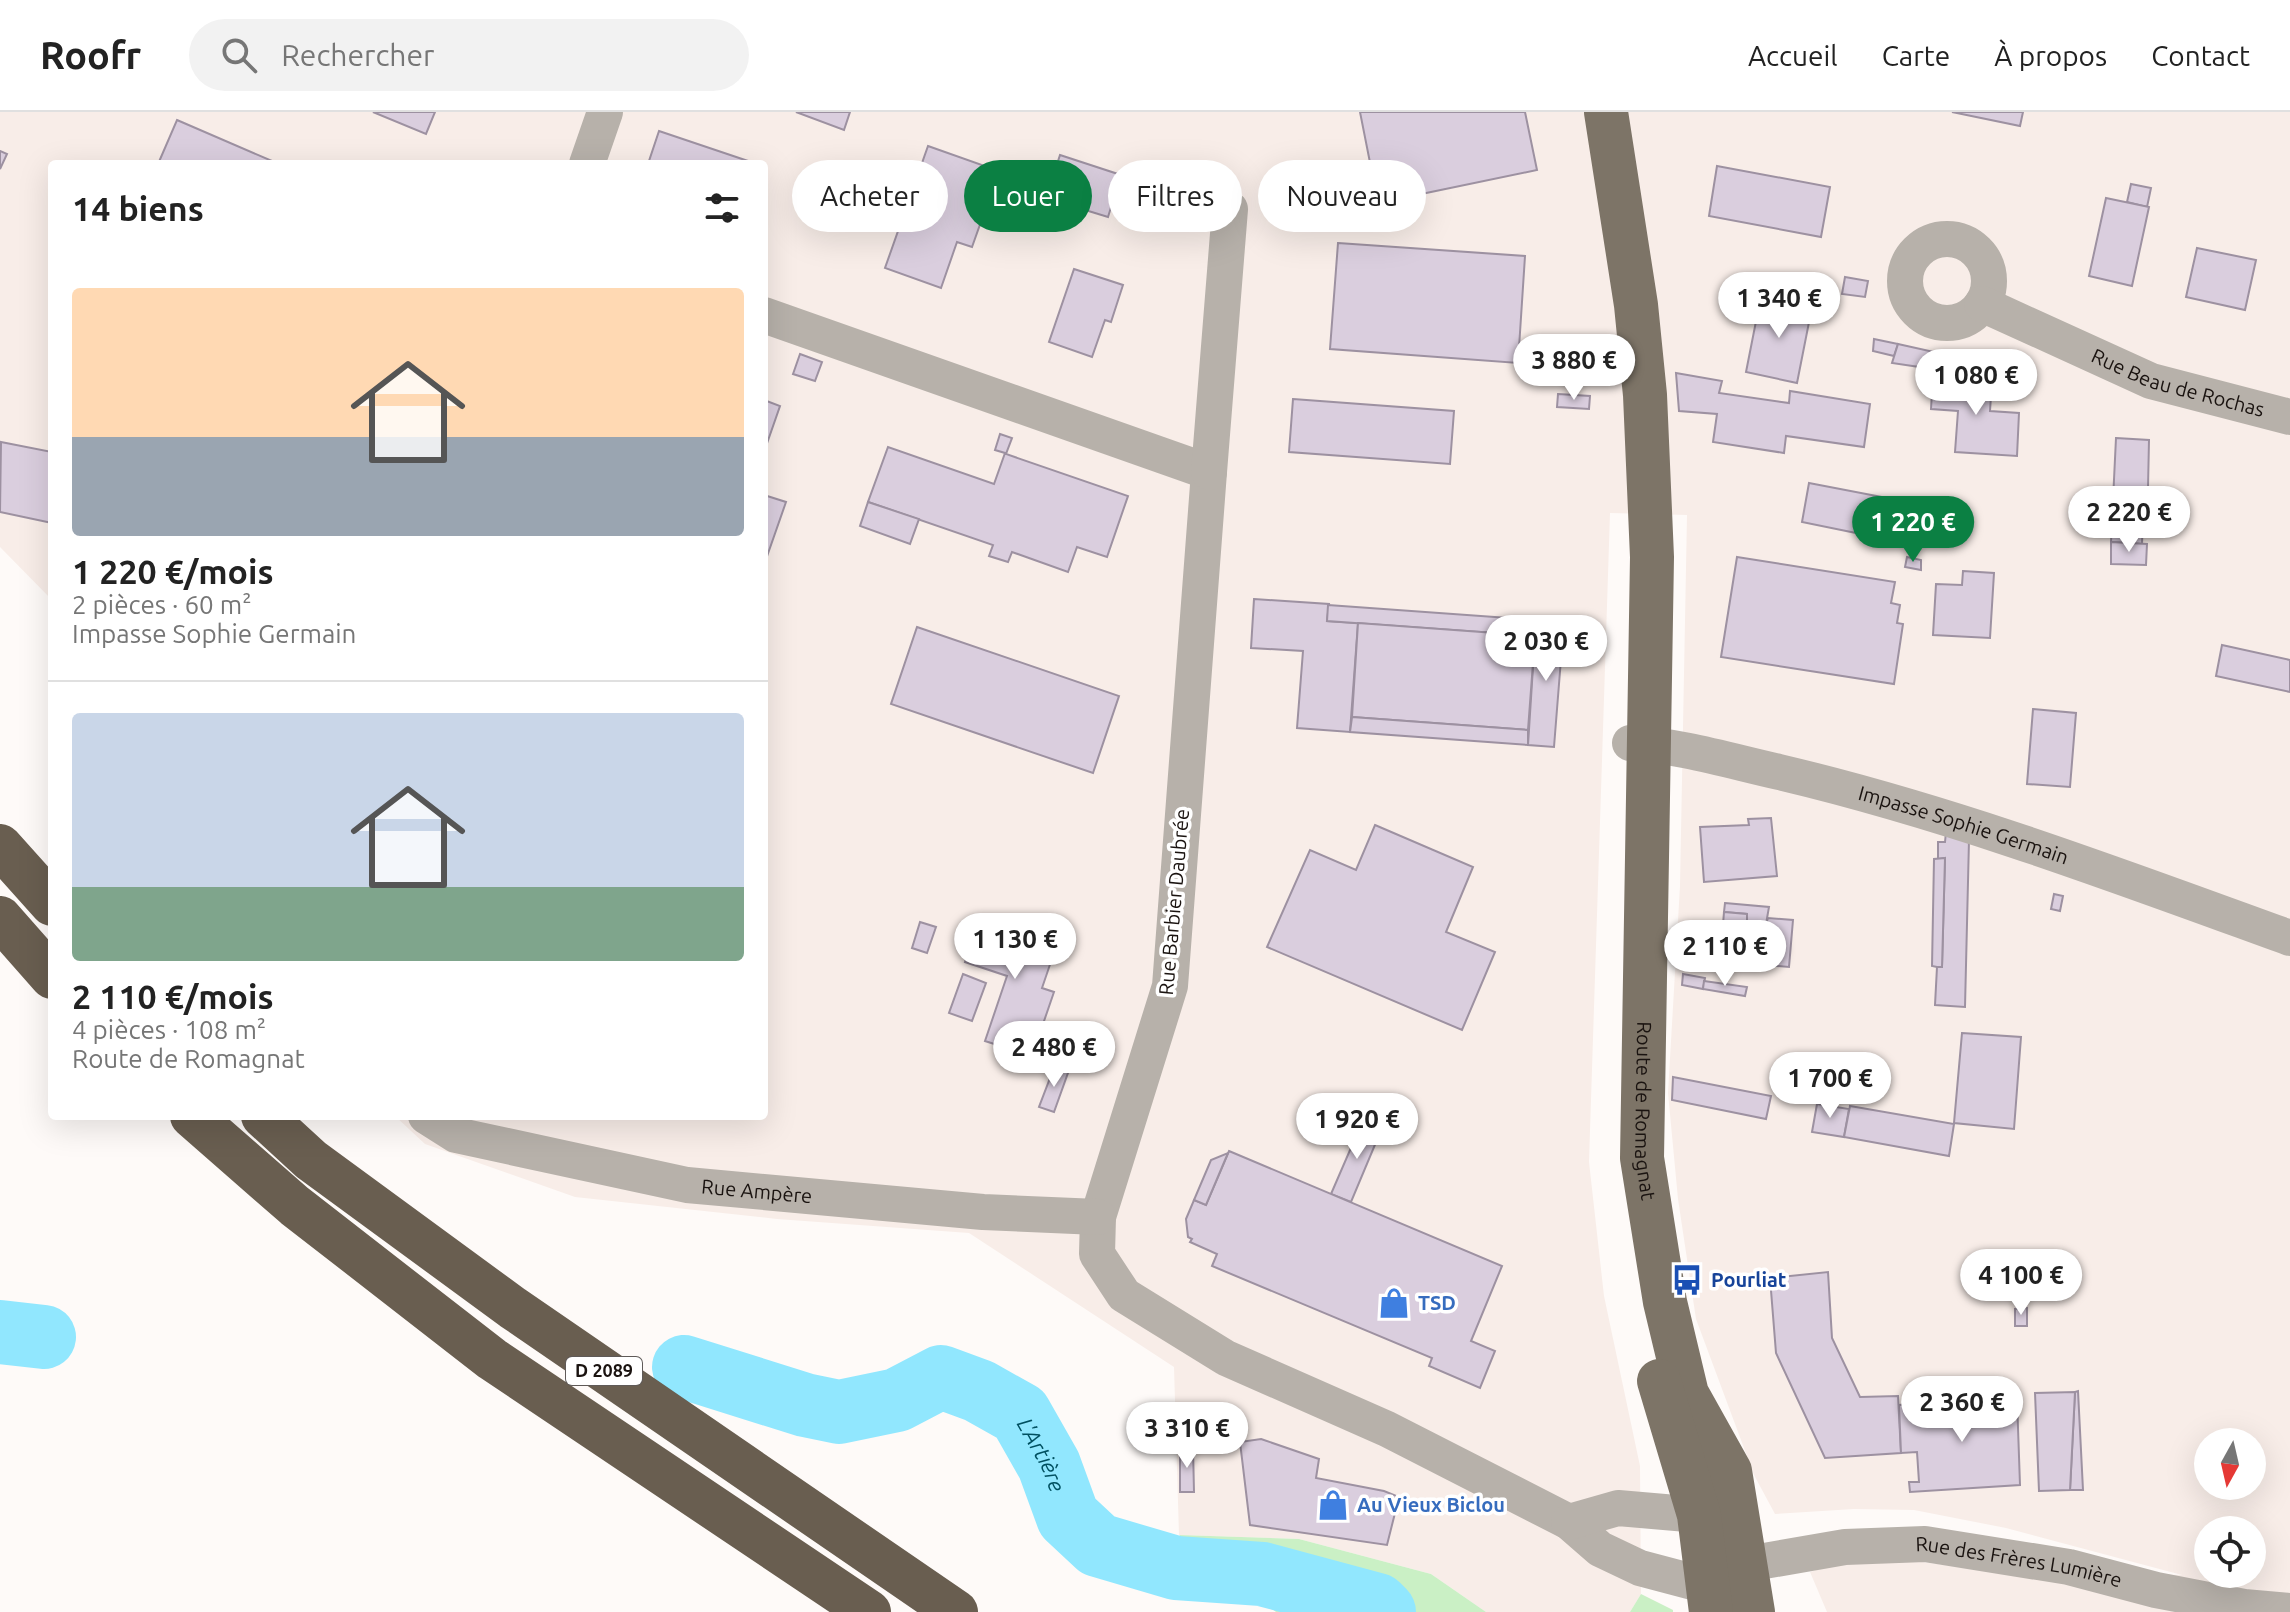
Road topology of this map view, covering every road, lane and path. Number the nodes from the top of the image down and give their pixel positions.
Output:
1 (605, 112) edge
2 (1586, 112) edge
3 (1606, 112) edge
4 (588, 160) edge
5 (1228, 232) edge
6 (1982, 304) dead end
7 (1628, 305) junction
8 (768, 316) edge
9 (2290, 417) edge
10 (1209, 472) junction
11 (1640, 744) junction
12 (0, 846) edge
13 (48, 900) edge
14 (0, 918) edge
15 (2290, 938) edge
16 (48, 972) edge
17 (197, 1120) edge
18 (267, 1120) edge
19 (432, 1120) edge
20 (1098, 1217) junction
21 (1699, 1515) junction
22 (1569, 1522) junction
23 (1726, 1588) edge
24 (2290, 1611) edge
25 (869, 1612) edge
26 (956, 1612) edge
27 (1753, 1612) edge

1 - 4 street
2 - 7 main road
3 - 7 main road
5 - 10 street, Rue Barbier Daubrée
6 - 9 street, Rue Beau de Rochas
7 - 11 main road, Route de Romagnat
8 - 10 street
10 - 20 street, Rue Barbier Daubrée
11 - 15 street, Impasse Sophie Germain
11 - 21 main road, Route de Romagnat
11 - 23 main road, Route de Romagnat
12 - 13 highway
14 - 16 highway
17 - 25 highway, D 2089
18 - 26 highway, D 2089
19 - 20 street, Rue Ampère
20 - 22 street, Rue Barbier Daubrée
21 - 22 street
21 - 23 main road, Route de Romagnat
22 - 23 street, Rue Barbier Daubrée
23 - 24 street, Rue des Frères Lumière
23 - 27 main road, Route de Romagnat

